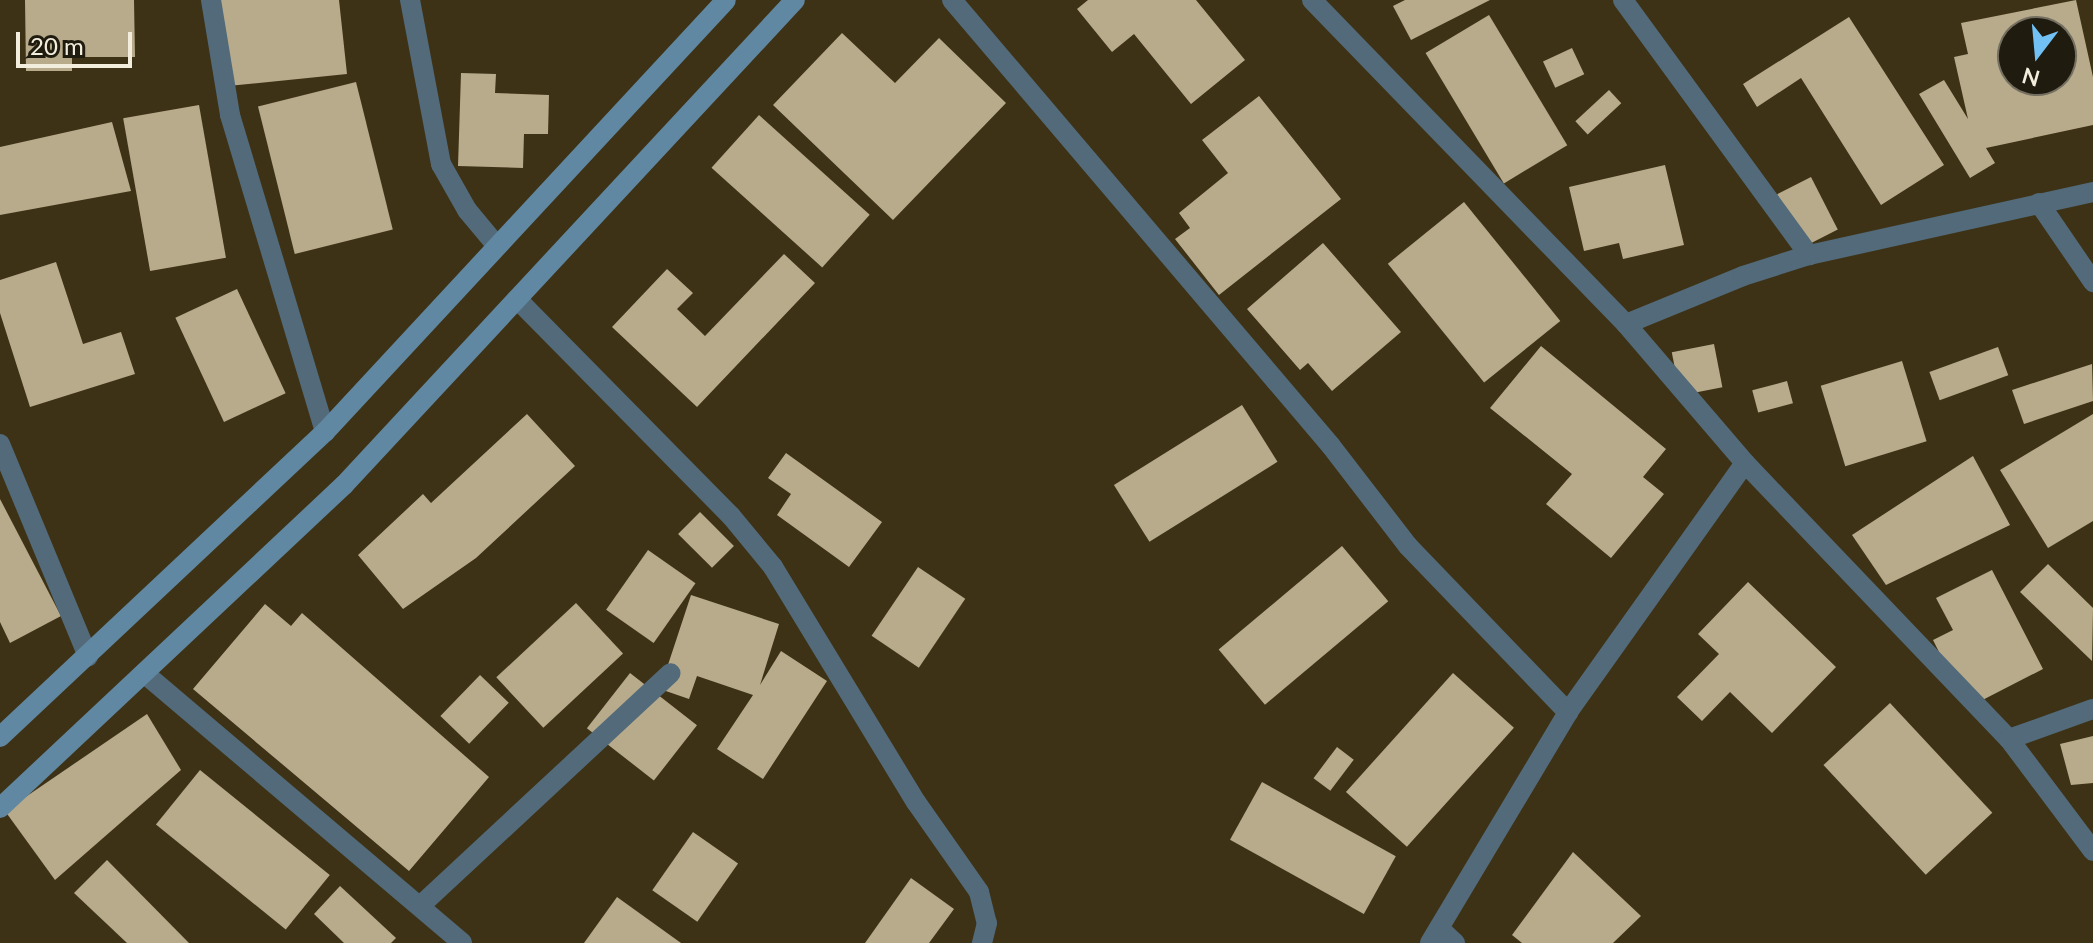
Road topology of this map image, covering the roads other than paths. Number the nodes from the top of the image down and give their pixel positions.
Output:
1 (211, 0) edge
2 (410, 0) edge
3 (726, 0) edge
4 (795, 0) edge
5 (952, 0) edge
6 (1312, 0) edge
7 (1623, 0) edge
8 (2093, 192) edge
9 (2039, 203) junction
10 (497, 246) junction
11 (1809, 255) junction
12 (2093, 282) edge
13 (517, 299) junction
14 (1626, 324) junction
15 (325, 432) junction
16 (0, 444) edge
17 (1745, 463) junction
18 (88, 656) junction
19 (144, 673) junction
20 (671, 673) dead end
21 (2093, 709) edge
22 (1568, 712) junction
23 (0, 737) edge
24 (2009, 739) junction
25 (0, 808) edge
26 (2093, 851) edge
27 (420, 906) junction
28 (1434, 936) edge
29 (460, 942) edge
30 (982, 943) edge
31 (1455, 943) edge

1 - 15 street
2 - 10 street
3 - 10 main road
4 - 13 main road
5 - 22 street
6 - 14 street
7 - 11 street
8 - 9 street
9 - 11 street
9 - 12 street
10 - 15 main road
11 - 14 street
13 - 19 main road
13 - 30 street
14 - 17 street
15 - 18 main road
16 - 18 street
17 - 22 street
17 - 24 street
18 - 23 main road
19 - 25 main road
19 - 27 street
20 - 27 street
21 - 24 street
22 - 28 street
24 - 26 street
27 - 29 street
28 - 31 street

